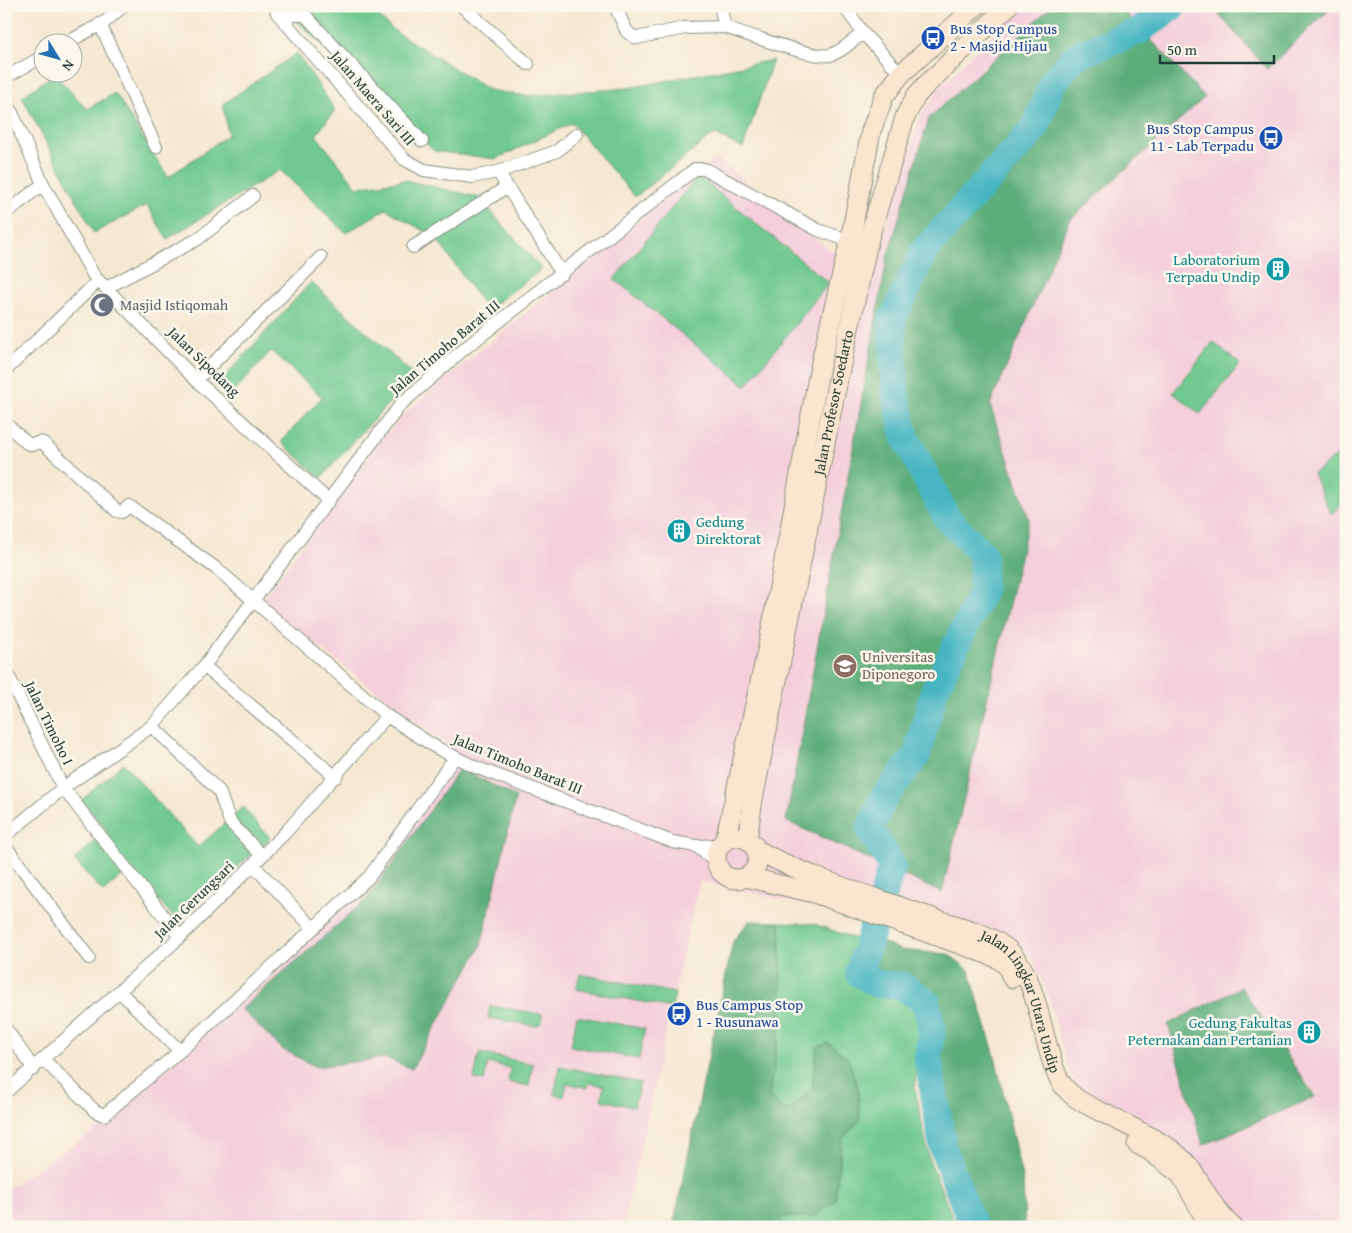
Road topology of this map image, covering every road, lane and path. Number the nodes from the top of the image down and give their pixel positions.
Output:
1 (123, 6) edge
2 (462, 6) edge
3 (615, 6) edge
4 (720, 6) edge
5 (844, 6) edge
6 (976, 6) edge
7 (1008, 6) edge
8 (276, 9) edge
9 (100, 24) junction
10 (725, 27) junction
11 (862, 33) junction
12 (82, 34) edge
13 (32, 63) edge
14 (528, 64) dead end
15 (900, 74) junction
16 (6, 78) edge
17 (916, 96) junction
18 (6, 99) edge
19 (577, 134) dead end
20 (422, 141) dead end
21 (156, 146) dead end
22 (498, 172) junction
23 (43, 184) junction
24 (507, 187) junction
25 (253, 196) dead end
26 (6, 213) edge
27 (850, 241) junction
28 (413, 248) dead end
29 (321, 257) dead end
30 (562, 274) junction
31 (102, 284) junction
32 (6, 370) edge
33 (196, 380) junction
34 (6, 424) edge
35 (330, 501) junction
36 (253, 600) junction
37 (204, 666) junction
38 (6, 671) edge
39 (388, 716) junction
40 (152, 726) junction
41 (455, 757) junction
42 (336, 777) junction
43 (63, 788) junction
44 (6, 835) edge
45 (751, 845) junction
46 (6, 847) edge
47 (720, 849) junction
48 (257, 860) junction
49 (746, 877) junction
50 (812, 884) junction
51 (312, 927) junction
52 (180, 937) junction
53 (89, 958) dead end
54 (119, 991) junction
55 (6, 1029) edge
56 (180, 1051) junction
57 (44, 1060) junction
58 (34, 1069) junction
59 (6, 1092) edge
60 (1187, 1173) junction
61 (6, 1224) edge
62 (9, 1227) edge
63 (1210, 1227) edge
64 (1233, 1227) edge

1 - 9 street
2 - 14 street
3 - 10 street
4 - 10 street
5 - 11 street
6 - 15 street, Jalan Profesor Soedarto
7 - 17 street, Jalan Profesor Soedarto
8 - 20 street
8 - 22 street, Jalan Maera Sari III
9 - 12 street
9 - 21 street
10 - 11 street
11 - 15 street
13 - 16 street
15 - 17 street
15 - 27 street, Jalan Profesor Soedarto
17 - 45 street, Jalan Profesor Soedarto
18 - 23 street, Jalan Sipodang
19 - 22 street, Jalan Maera Sari III
22 - 24 street
23 - 26 street
23 - 31 street, Jalan Sipodang
24 - 28 street
24 - 30 street
25 - 31 street
27 - 30 street, Jalan Timoho Barat III
27 - 47 street, Jalan Profesor Soedarto
29 - 33 street
30 - 35 street, Jalan Timoho Barat III
31 - 32 street
31 - 33 street, Jalan Sipodang
33 - 35 street, Jalan Sipodang
34 - 36 street
35 - 36 street, Jalan Timoho Barat III
36 - 37 street, Jalan Timoho Barat III
36 - 39 street, Jalan Timoho Barat III
37 - 40 street, Jalan Timoho Barat III
37 - 42 street
38 - 43 street, Jalan Timoho I
39 - 41 street, Jalan Timoho Barat III
39 - 42 street, Jalan Gerungsari
40 - 43 street, Jalan Timoho Barat III
40 - 48 street
41 - 47 street, Jalan Timoho Barat III
41 - 51 street
42 - 48 street, Jalan Gerungsari
43 - 44 street, Jalan Timoho Barat III
43 - 52 street, Jalan Timoho I
45 - 47 street
45 - 49 street
45 - 50 street, Jalan Lingkar Utara Undip
46 - 53 street
47 - 49 street
48 - 51 street
48 - 52 street, Jalan Gerungsari
49 - 50 street, Jalan Lingkar Utara Undip
50 - 60 street, Jalan Lingkar Utara Undip
51 - 56 street
52 - 54 street, Jalan Gerungsari
54 - 56 street
54 - 57 street, Jalan Gerungsari
55 - 58 street
56 - 57 street
57 - 58 street, Jalan Gerungsari
58 - 59 street, Jalan Gerungsari
60 - 63 street, Jalan Lingkar Utara Undip
60 - 64 street, Jalan Lingkar Utara Undip
61 - 62 street

